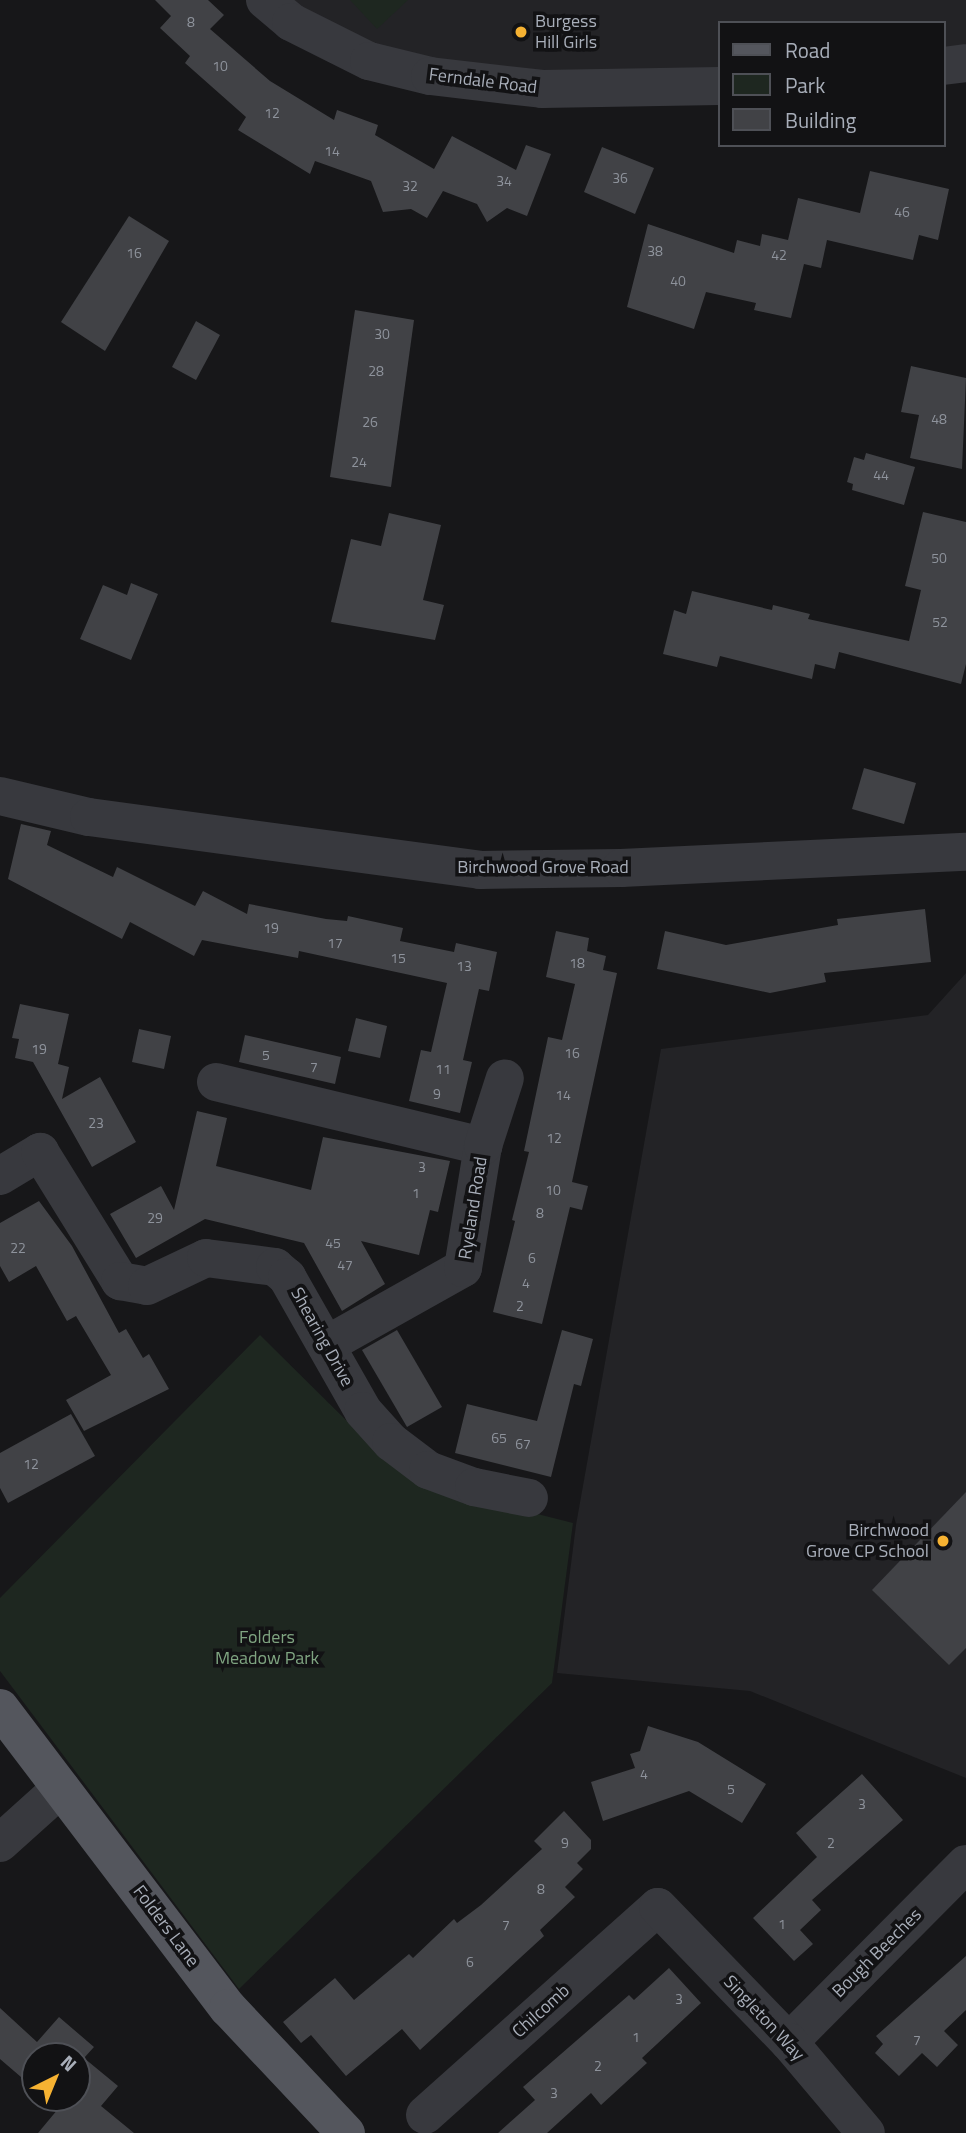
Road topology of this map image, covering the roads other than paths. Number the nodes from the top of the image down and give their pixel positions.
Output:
1 (264, 0) edge
2 (966, 63) edge
3 (945, 66) edge
4 (718, 86) edge
5 (0, 796) edge
6 (966, 852) edge
7 (505, 1078) dead end
8 (216, 1082) dead end
9 (483, 1146) junction
10 (0, 1176) edge
11 (326, 1345) junction
12 (529, 1498) dead end
13 (0, 1708) edge
14 (61, 1788) junction
15 (0, 1843) edge
16 (966, 1864) edge
17 (658, 1907) joint
18 (789, 2042) junction
19 (425, 2115) dead end
20 (346, 2133) edge
21 (866, 2133) edge

1 - 4 street, Ferndale Road
2 - 3 street
5 - 6 street, Birchwood Grove Road
7 - 9 street, Ryeland Road
8 - 9 street
9 - 11 street, Ryeland Road
10 - 11 street, Shearing Drive
11 - 12 street, Shearing Drive
13 - 14 main road, Folders Lane
14 - 15 street
14 - 20 main road, Folders Lane
16 - 18 street, Bough Beeches
17 - 18 street, Singleton Way
17 - 19 street, Chilcomb
18 - 21 street, Singleton Way

